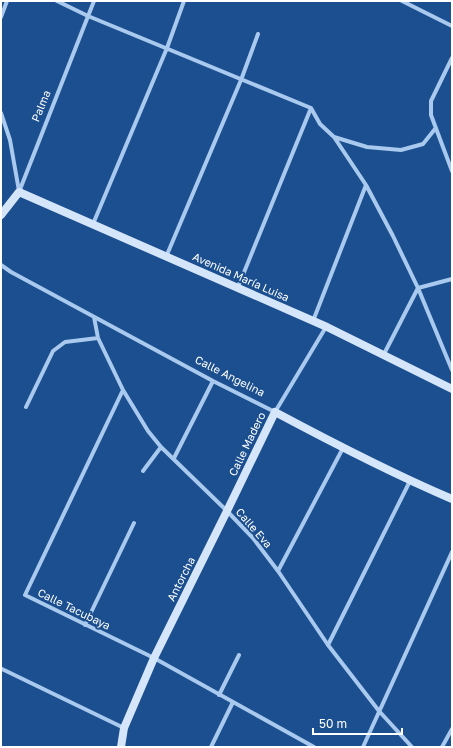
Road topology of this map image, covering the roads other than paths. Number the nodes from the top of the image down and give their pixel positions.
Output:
1 (7, 1) edge
2 (57, 1) edge
3 (94, 1) edge
4 (184, 1) edge
5 (402, 1) edge
6 (88, 16) junction
7 (1, 17) edge
8 (452, 26) edge
9 (258, 34) dead end
10 (167, 48) junction
11 (452, 58) edge
12 (241, 80) junction
13 (311, 108) junction
14 (1, 113) edge
15 (435, 128) junction
16 (334, 137) junction
17 (452, 171) edge
18 (366, 186) junction
19 (19, 192) junction
20 (1, 214) edge
21 (93, 224) junction
22 (166, 257) junction
23 (1, 265) edge
24 (452, 278) edge
25 (238, 287) junction
26 (418, 288) junction
27 (94, 317) junction
28 (313, 321) junction
29 (327, 327) junction
30 (98, 338) junction
31 (384, 354) junction
32 (452, 370) edge
33 (213, 381) junction
34 (452, 389) edge
35 (123, 390) junction
36 (26, 407) dead end
37 (274, 412) junction
38 (161, 447) junction
39 (342, 448) junction
40 (174, 458) junction
41 (143, 471) dead end
42 (410, 481) junction
43 (452, 499) edge
44 (227, 511) junction
45 (134, 523) dead end
46 (452, 552) edge
47 (278, 571) junction
48 (85, 625) junction
49 (328, 645) junction
50 (239, 655) dead end
51 (154, 658) junction
52 (2, 669) dead end
53 (219, 695) junction
54 (233, 702) junction
55 (379, 711) junction
56 (124, 728) junction
57 (452, 729) edge
58 (311, 746) edge
59 (121, 747) edge
60 (211, 747) edge
61 (363, 747) edge
62 (412, 747) edge
63 (442, 747) edge

1 - 7 street
2 - 6 street
3 - 6 street, Palma
4 - 10 street
5 - 8 street
6 - 10 street
6 - 19 street, Palma
9 - 12 street
10 - 12 street
10 - 21 street
11 - 15 street
12 - 13 street
12 - 22 street
13 - 16 street
13 - 25 street
14 - 19 street
15 - 16 street
15 - 17 street
16 - 18 street
18 - 26 street
18 - 28 street
19 - 20 main road, Palma
19 - 21 main road, Avenida María Luisa
21 - 22 main road, Avenida María Luisa
22 - 25 main road, Avenida María Luisa
23 - 27 street, Calle Angelina
24 - 26 street
25 - 28 main road, Avenida María Luisa
26 - 31 street
26 - 32 street
27 - 30 street, Calle Eva
27 - 33 street, Calle Angelina
28 - 29 main road, Avenida María Luisa
29 - 31 main road, Avenida María Luisa
29 - 37 street, Calle Madero
30 - 35 street, Calle Eva
30 - 36 street
31 - 34 main road, Avenida María Luisa
33 - 37 street, Calle Angelina
33 - 40 street
35 - 38 street, Calle Eva
35 - 48 street, Calle Tacubaya
37 - 39 main road, Calle Angelina
37 - 44 main road, Calle Madero
38 - 40 street, Calle Eva
38 - 41 street
39 - 42 main road, Calle Angelina
39 - 47 street
40 - 44 street, Calle Eva
42 - 43 main road, Calle Angelina
42 - 49 street
44 - 47 street, Calle Eva
44 - 51 main road, Antorcha
45 - 48 street
46 - 55 street
47 - 49 street, Calle Eva
48 - 51 street, Calle Tacubaya
49 - 55 street, Calle Eva
50 - 53 street
51 - 53 street, Calle Tacubaya
51 - 56 main road, Antorcha
52 - 56 street
53 - 54 street, Calle Tacubaya
54 - 58 street, Calle Tacubaya
54 - 60 street
55 - 61 street
55 - 62 street, Calle Eva
56 - 59 main road, Antorcha
57 - 63 street

